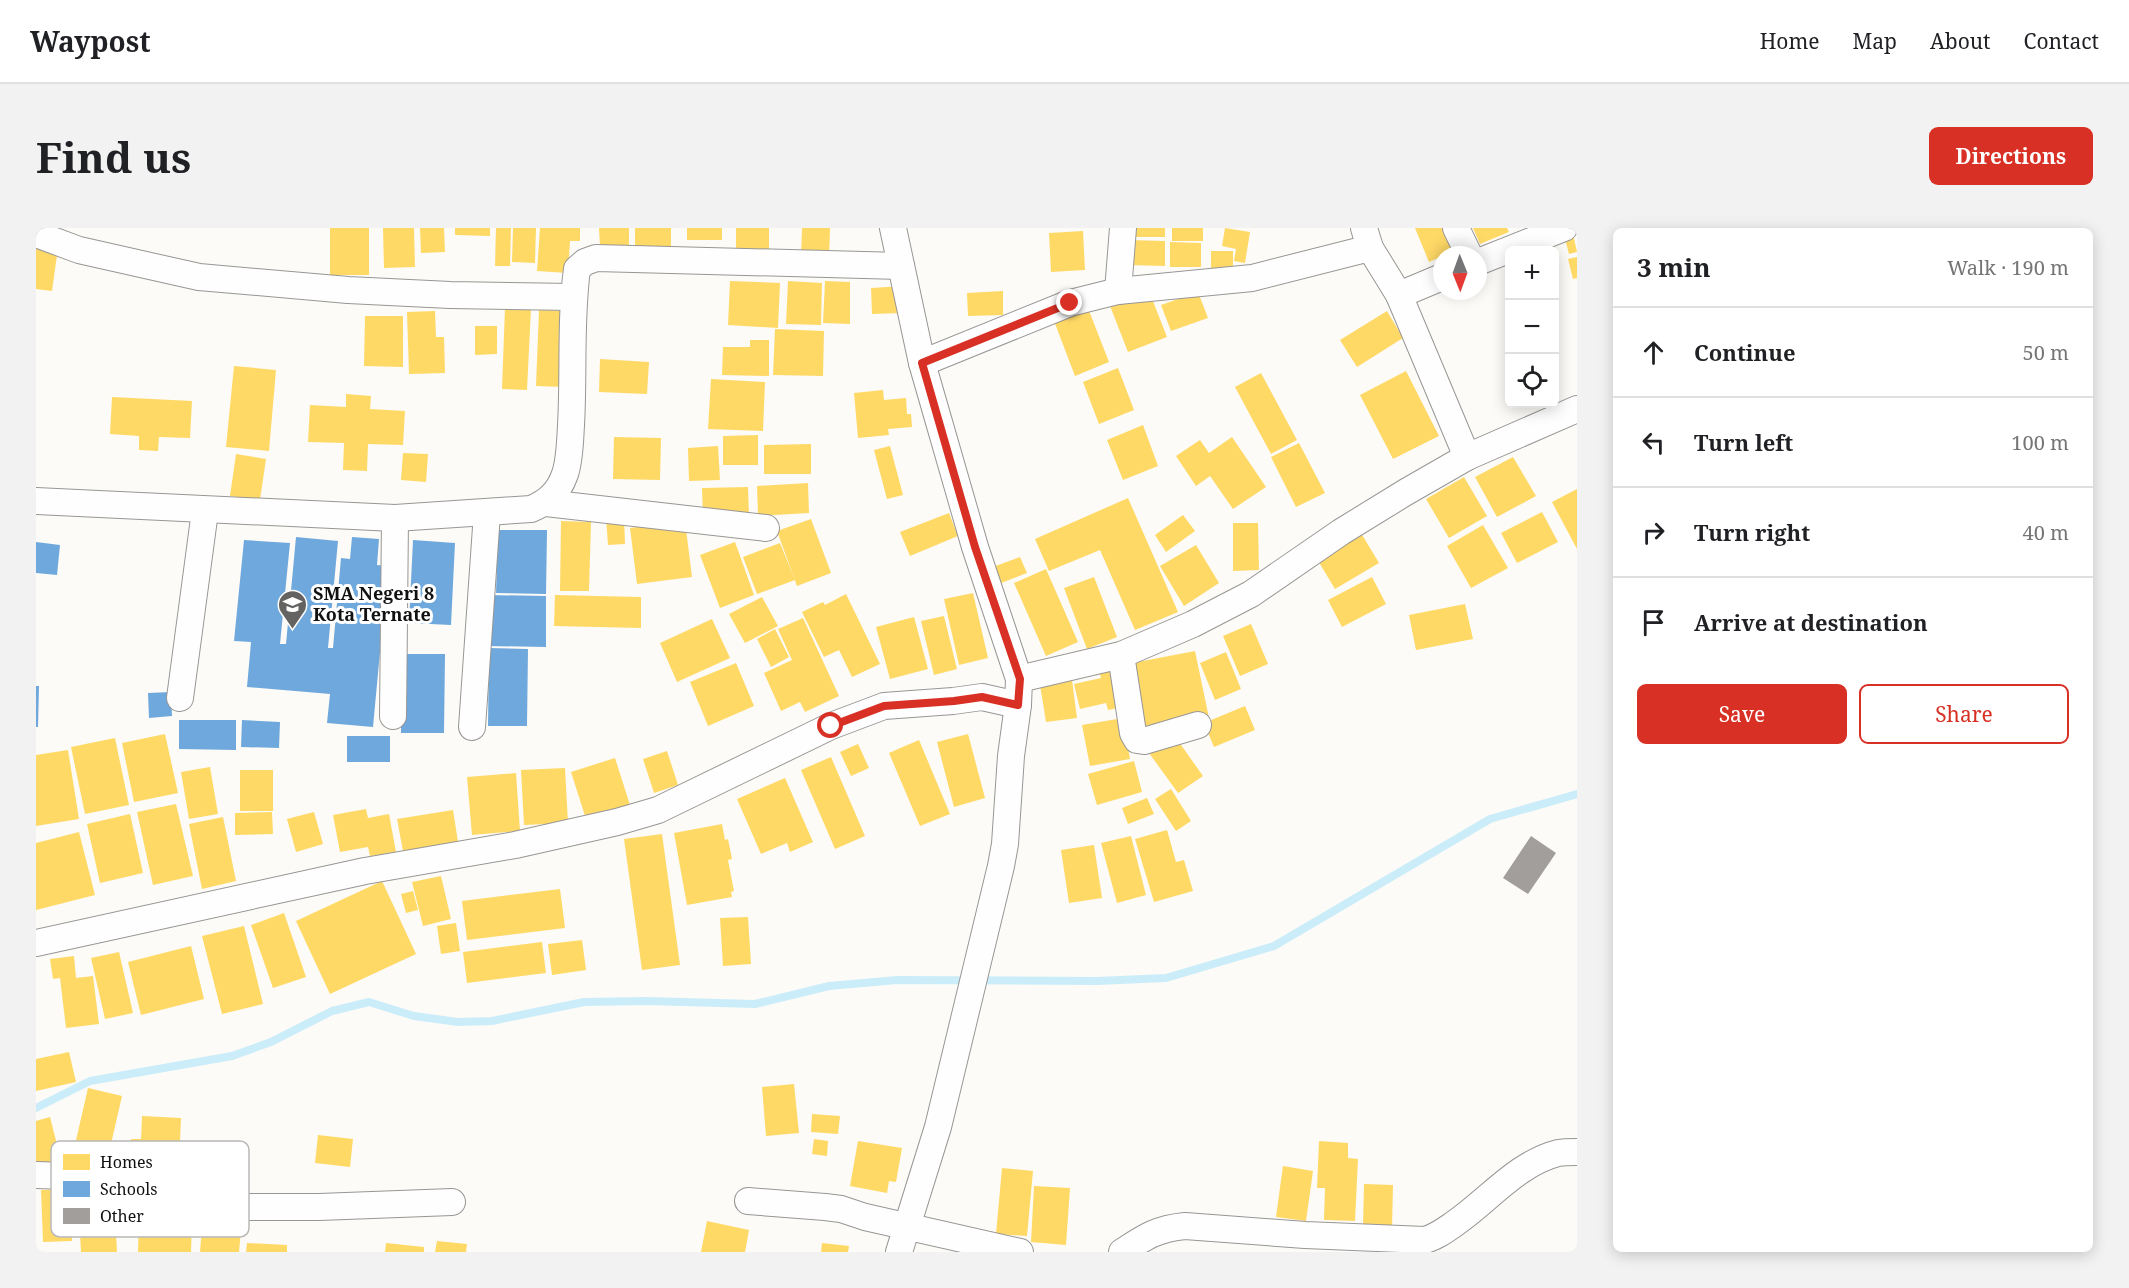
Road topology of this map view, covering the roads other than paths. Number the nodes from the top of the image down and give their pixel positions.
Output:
1 (892, 228) edge
2 (1123, 228) edge
3 (1456, 228) edge
4 (1564, 228) edge
5 (36, 234) edge
6 (1367, 238) edge
7 (1465, 246) edge
8 (1487, 258) edge
9 (902, 266) junction
10 (1433, 281) edge
11 (1118, 291) junction
12 (1399, 295) junction
13 (573, 297) junction
14 (922, 363) junction
15 (1577, 409) edge
16 (1467, 457) junction
17 (36, 501) edge
18 (546, 503) junction
19 (205, 511) junction
20 (487, 513) junction
21 (396, 518) junction
22 (766, 528) dead end
23 (1121, 655) junction
24 (1020, 679) junction
25 (180, 698) dead end
26 (1018, 705) junction
27 (393, 717) dead end
28 (1198, 726) dead end
29 (472, 727) dead end
30 (36, 943) edge
31 (1577, 1152) edge
32 (36, 1175) edge
33 (51, 1175) edge
34 (748, 1201) dead end
35 (452, 1202) dead end
36 (249, 1208) edge
37 (908, 1226) junction
38 (899, 1252) edge
39 (1020, 1252) edge
40 (1122, 1252) edge

1 - 9 street
2 - 11 street
3 - 7 street
4 - 8 street
5 - 13 street
6 - 11 street
6 - 12 street
9 - 13 street
9 - 14 street
10 - 12 street
11 - 14 street
12 - 16 street
13 - 18 street
14 - 24 street
15 - 16 street
16 - 23 street
17 - 19 street
18 - 20 street
18 - 22 street
19 - 21 street
19 - 25 street
20 - 21 street
20 - 29 street
21 - 27 street
23 - 24 street
23 - 28 street
24 - 26 street
26 - 30 street
26 - 37 street
31 - 40 street
32 - 33 street
34 - 37 street
35 - 36 street
37 - 38 street
37 - 39 street

